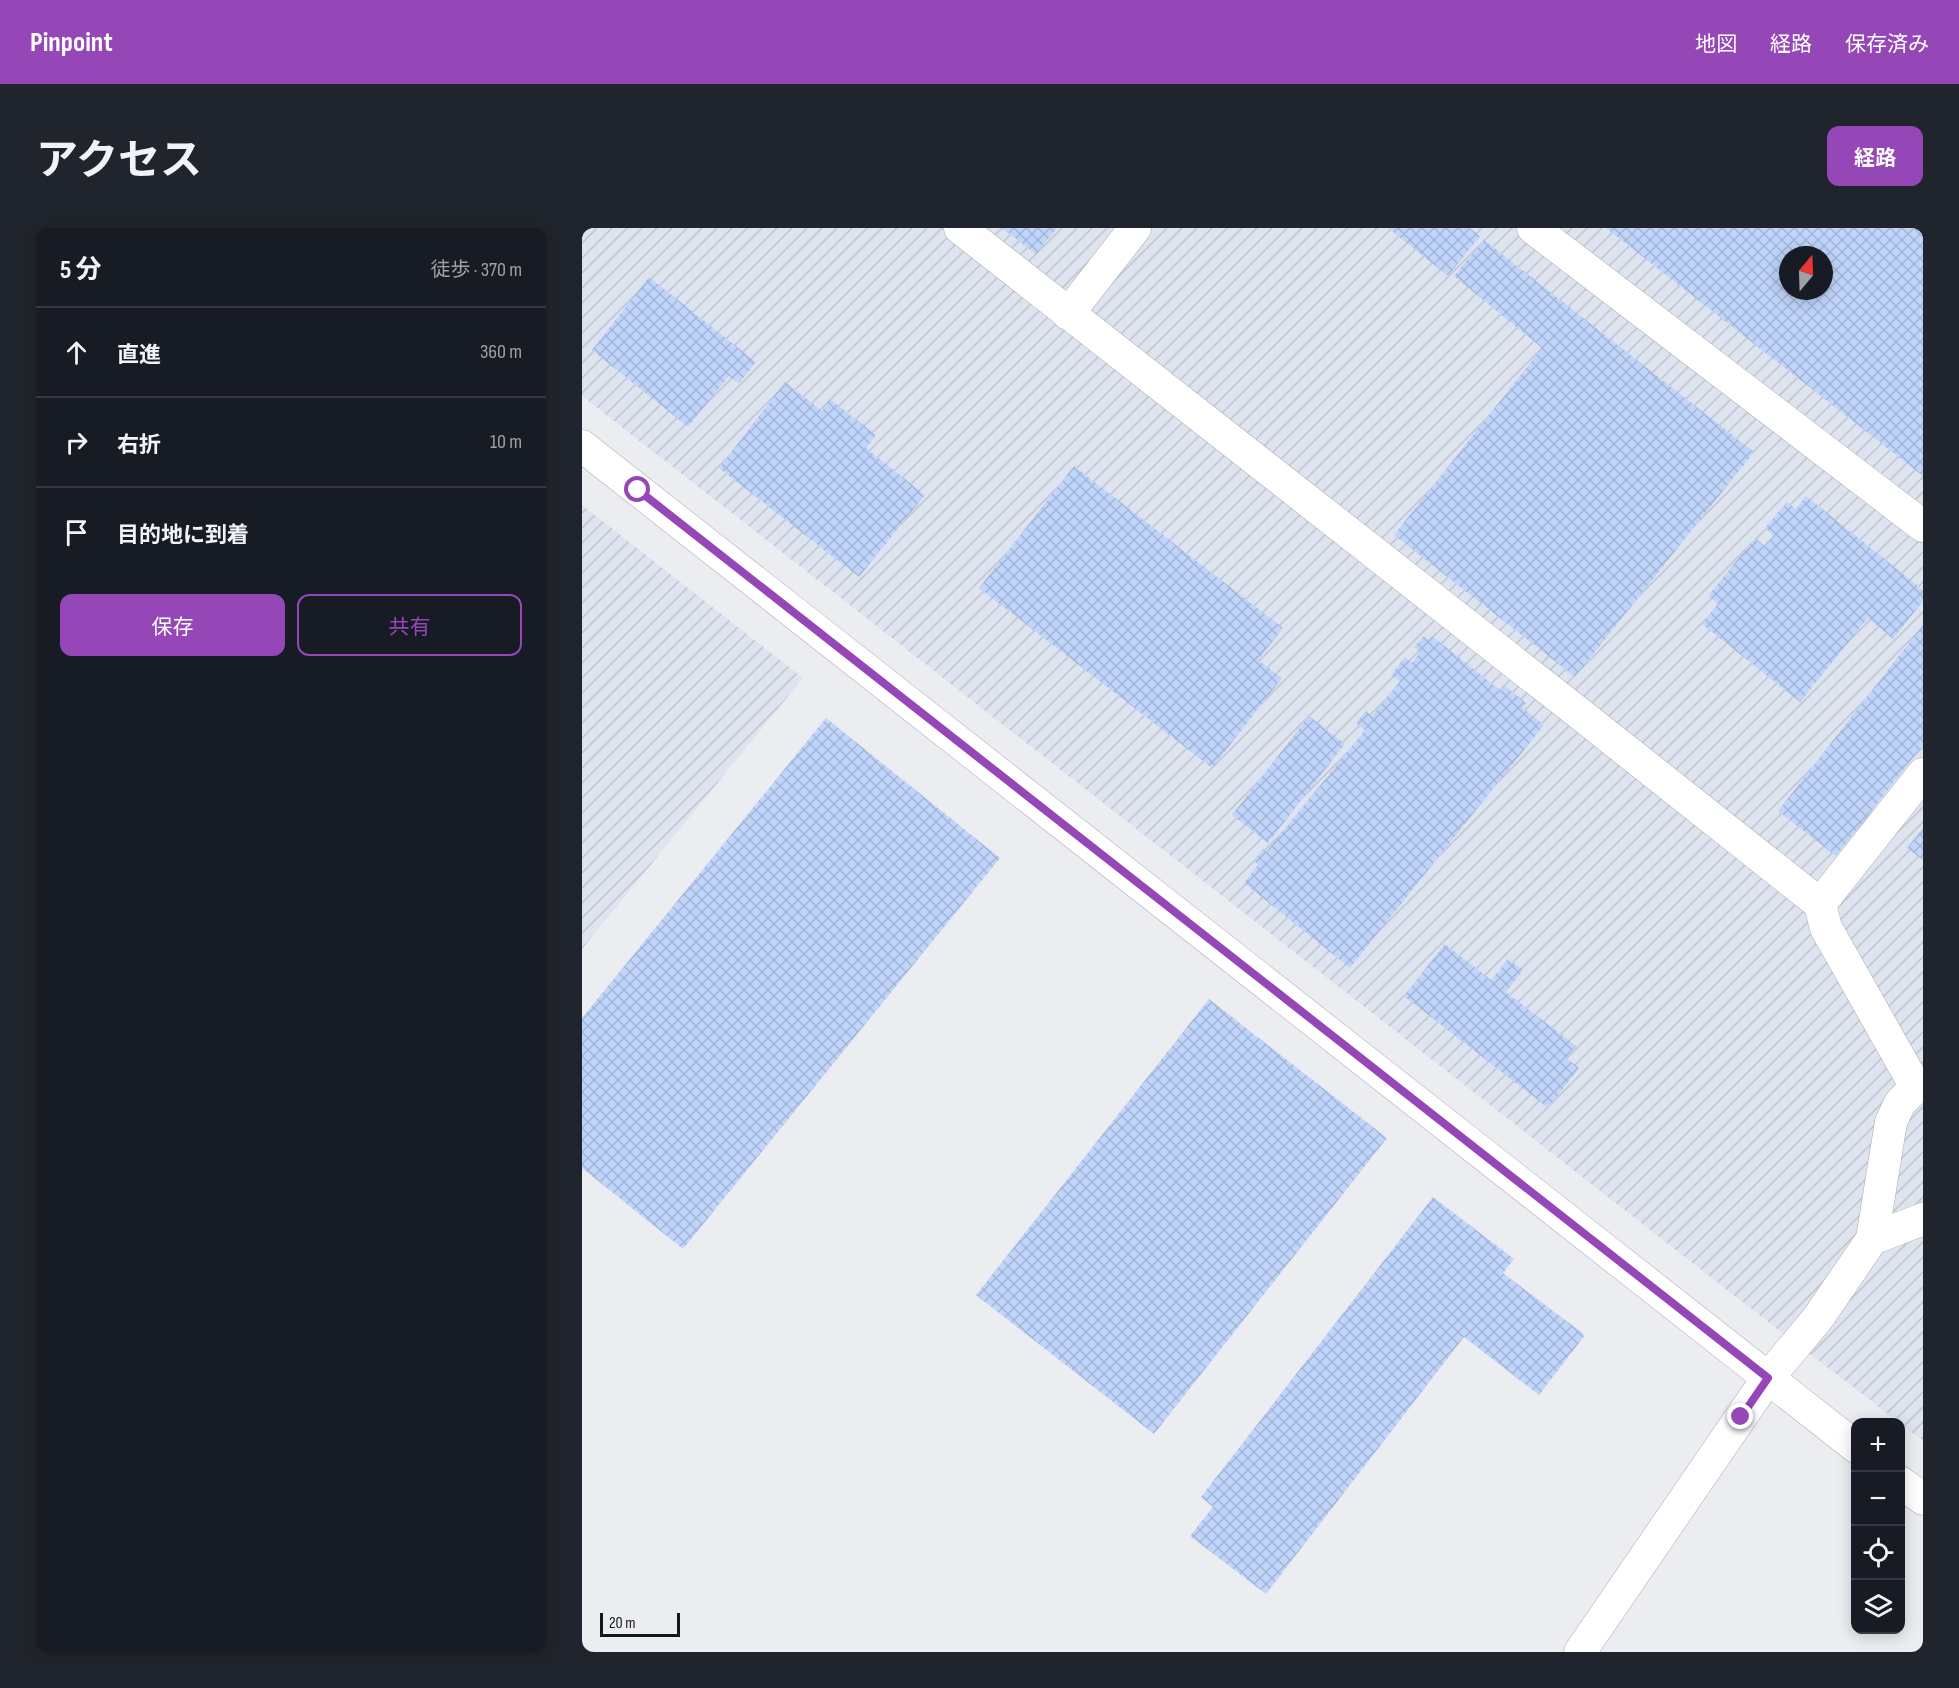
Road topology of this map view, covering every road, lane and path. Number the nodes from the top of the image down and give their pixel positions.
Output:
1 (960, 228) edge
2 (1135, 228) edge
3 (1533, 228) edge
4 (1068, 314) junction
5 (582, 446) edge
6 (1923, 526) edge
7 (1923, 774) edge
8 (1820, 904) junction
9 (1919, 1085) edge
10 (1923, 1219) edge
11 (1872, 1239) junction
12 (1768, 1378) junction
13 (1851, 1443) edge
14 (1905, 1486) edge
15 (1923, 1499) edge
16 (1580, 1652) edge

1 - 4 street
2 - 4 street
3 - 6 street
4 - 8 street
5 - 12 street
7 - 8 street
8 - 9 street
9 - 11 street
10 - 11 street
11 - 12 street
12 - 13 street
12 - 16 street
14 - 15 street

